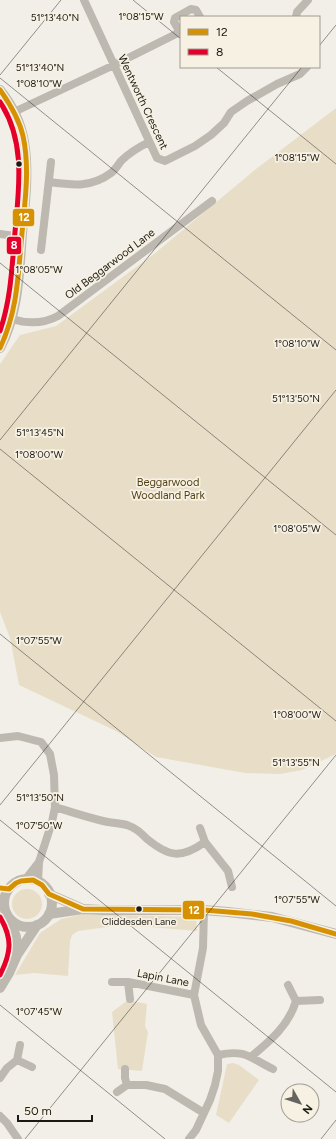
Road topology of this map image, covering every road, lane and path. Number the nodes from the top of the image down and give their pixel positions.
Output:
1 (84, 0) edge
2 (308, 0) edge
3 (199, 16) edge
4 (296, 16) edge
5 (180, 33) edge
6 (114, 65) junction
7 (305, 68) edge
8 (0, 90) edge
9 (14, 112) junction
10 (150, 142) junction
11 (51, 162) dead end
12 (49, 182) junction
13 (212, 201) dead end
14 (0, 234) edge
15 (22, 237) junction
16 (41, 250) dead end
17 (12, 320) junction
18 (0, 348) edge
19 (0, 738) edge
20 (55, 807) junction
21 (200, 828) dead end
22 (205, 842) junction
23 (39, 862) junction
24 (25, 880) junction
25 (38, 882) junction
26 (232, 887) dead end
27 (5, 888) edge
28 (49, 894) junction
29 (2, 906) edge
30 (83, 909) junction
31 (204, 910) junction
32 (49, 914) junction
33 (10, 920) junction
34 (37, 925) junction
35 (336, 934) edge
36 (17, 955) junction
37 (112, 982) dead end
38 (128, 982) junction
39 (288, 985) dead end
40 (0, 988) edge
41 (194, 995) junction
42 (130, 999) dead end
43 (320, 1000) dead end
44 (296, 1001) junction
45 (20, 1045) dead end
46 (218, 1055) junction
47 (252, 1056) junction
48 (17, 1060) junction
49 (32, 1067) dead end
50 (125, 1069) dead end
51 (273, 1069) dead end
52 (0, 1078) edge
53 (127, 1085) junction
54 (117, 1092) dead end
55 (204, 1113) junction
56 (0, 1116) edge
57 (18, 1139) edge
58 (188, 1139) edge

1 - 6 street, Wentworth Crescent
2 - 4 street
3 - 5 street
5 - 6 street
6 - 9 street
6 - 10 street, Wentworth Crescent
7 - 10 street, Wentworth Crescent
8 - 9 street
9 - 15 street
10 - 12 street
11 - 12 street
12 - 16 street
13 - 17 street, Old Beggarwood Lane
14 - 15 street
15 - 17 street
17 - 18 street
19 - 20 street
20 - 22 street
20 - 23 street
21 - 22 street
22 - 26 street
23 - 24 street
23 - 25 street
24 - 25 street
24 - 27 street
25 - 28 street
27 - 29 street
28 - 30 street
28 - 32 street
29 - 33 street
30 - 31 street
30 - 32 street
31 - 35 street
31 - 41 street, Lapin Lane
32 - 34 street
33 - 34 street
33 - 36 street
34 - 36 street
36 - 40 street
37 - 38 street, Lapin Lane
38 - 41 street, Lapin Lane
38 - 42 street, Lapin Lane
39 - 44 street
41 - 46 street, Lapin Lane
43 - 44 street
44 - 47 street
45 - 48 street
46 - 47 street
46 - 55 street
47 - 51 street
48 - 49 street
48 - 52 street
50 - 53 street
53 - 54 street
53 - 55 street
55 - 58 street
56 - 57 street

